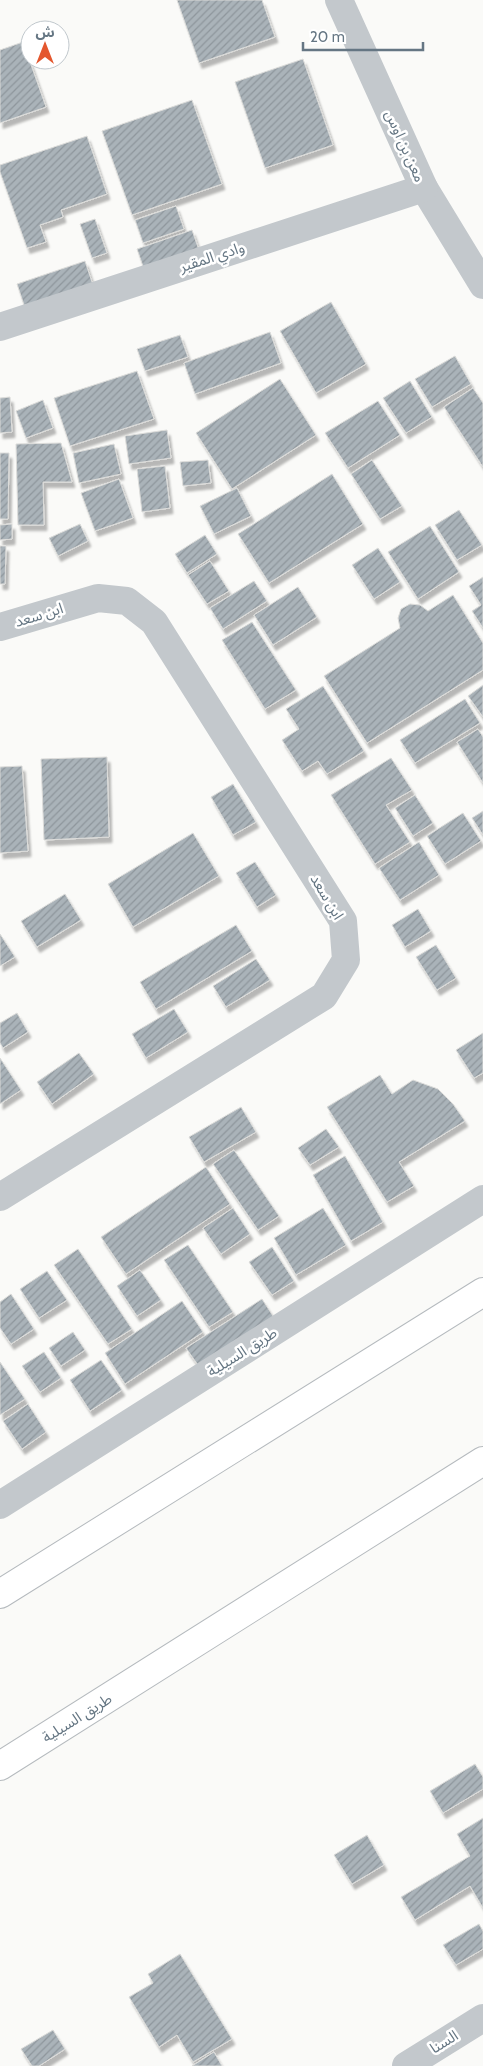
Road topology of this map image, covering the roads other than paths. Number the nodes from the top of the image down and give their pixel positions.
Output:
1 (339, 0) edge
2 (424, 188) junction
3 (483, 285) edge
4 (0, 327) edge
5 (0, 627) edge
6 (0, 1197) edge
7 (483, 1199) edge
8 (483, 1292) edge
9 (483, 1461) edge
10 (0, 1506) edge
11 (0, 1594) edge
12 (0, 1766) edge
13 (483, 2018) edge
14 (406, 2066) edge

1 - 2 street, معن بن اوس
2 - 3 street, معن بن اوس
2 - 4 street, وادي المقير
5 - 6 street, ابن سعد
7 - 10 street, طريق السيلية
8 - 11 main road
9 - 12 main road, طريق السيلية
13 - 14 street, السنا

